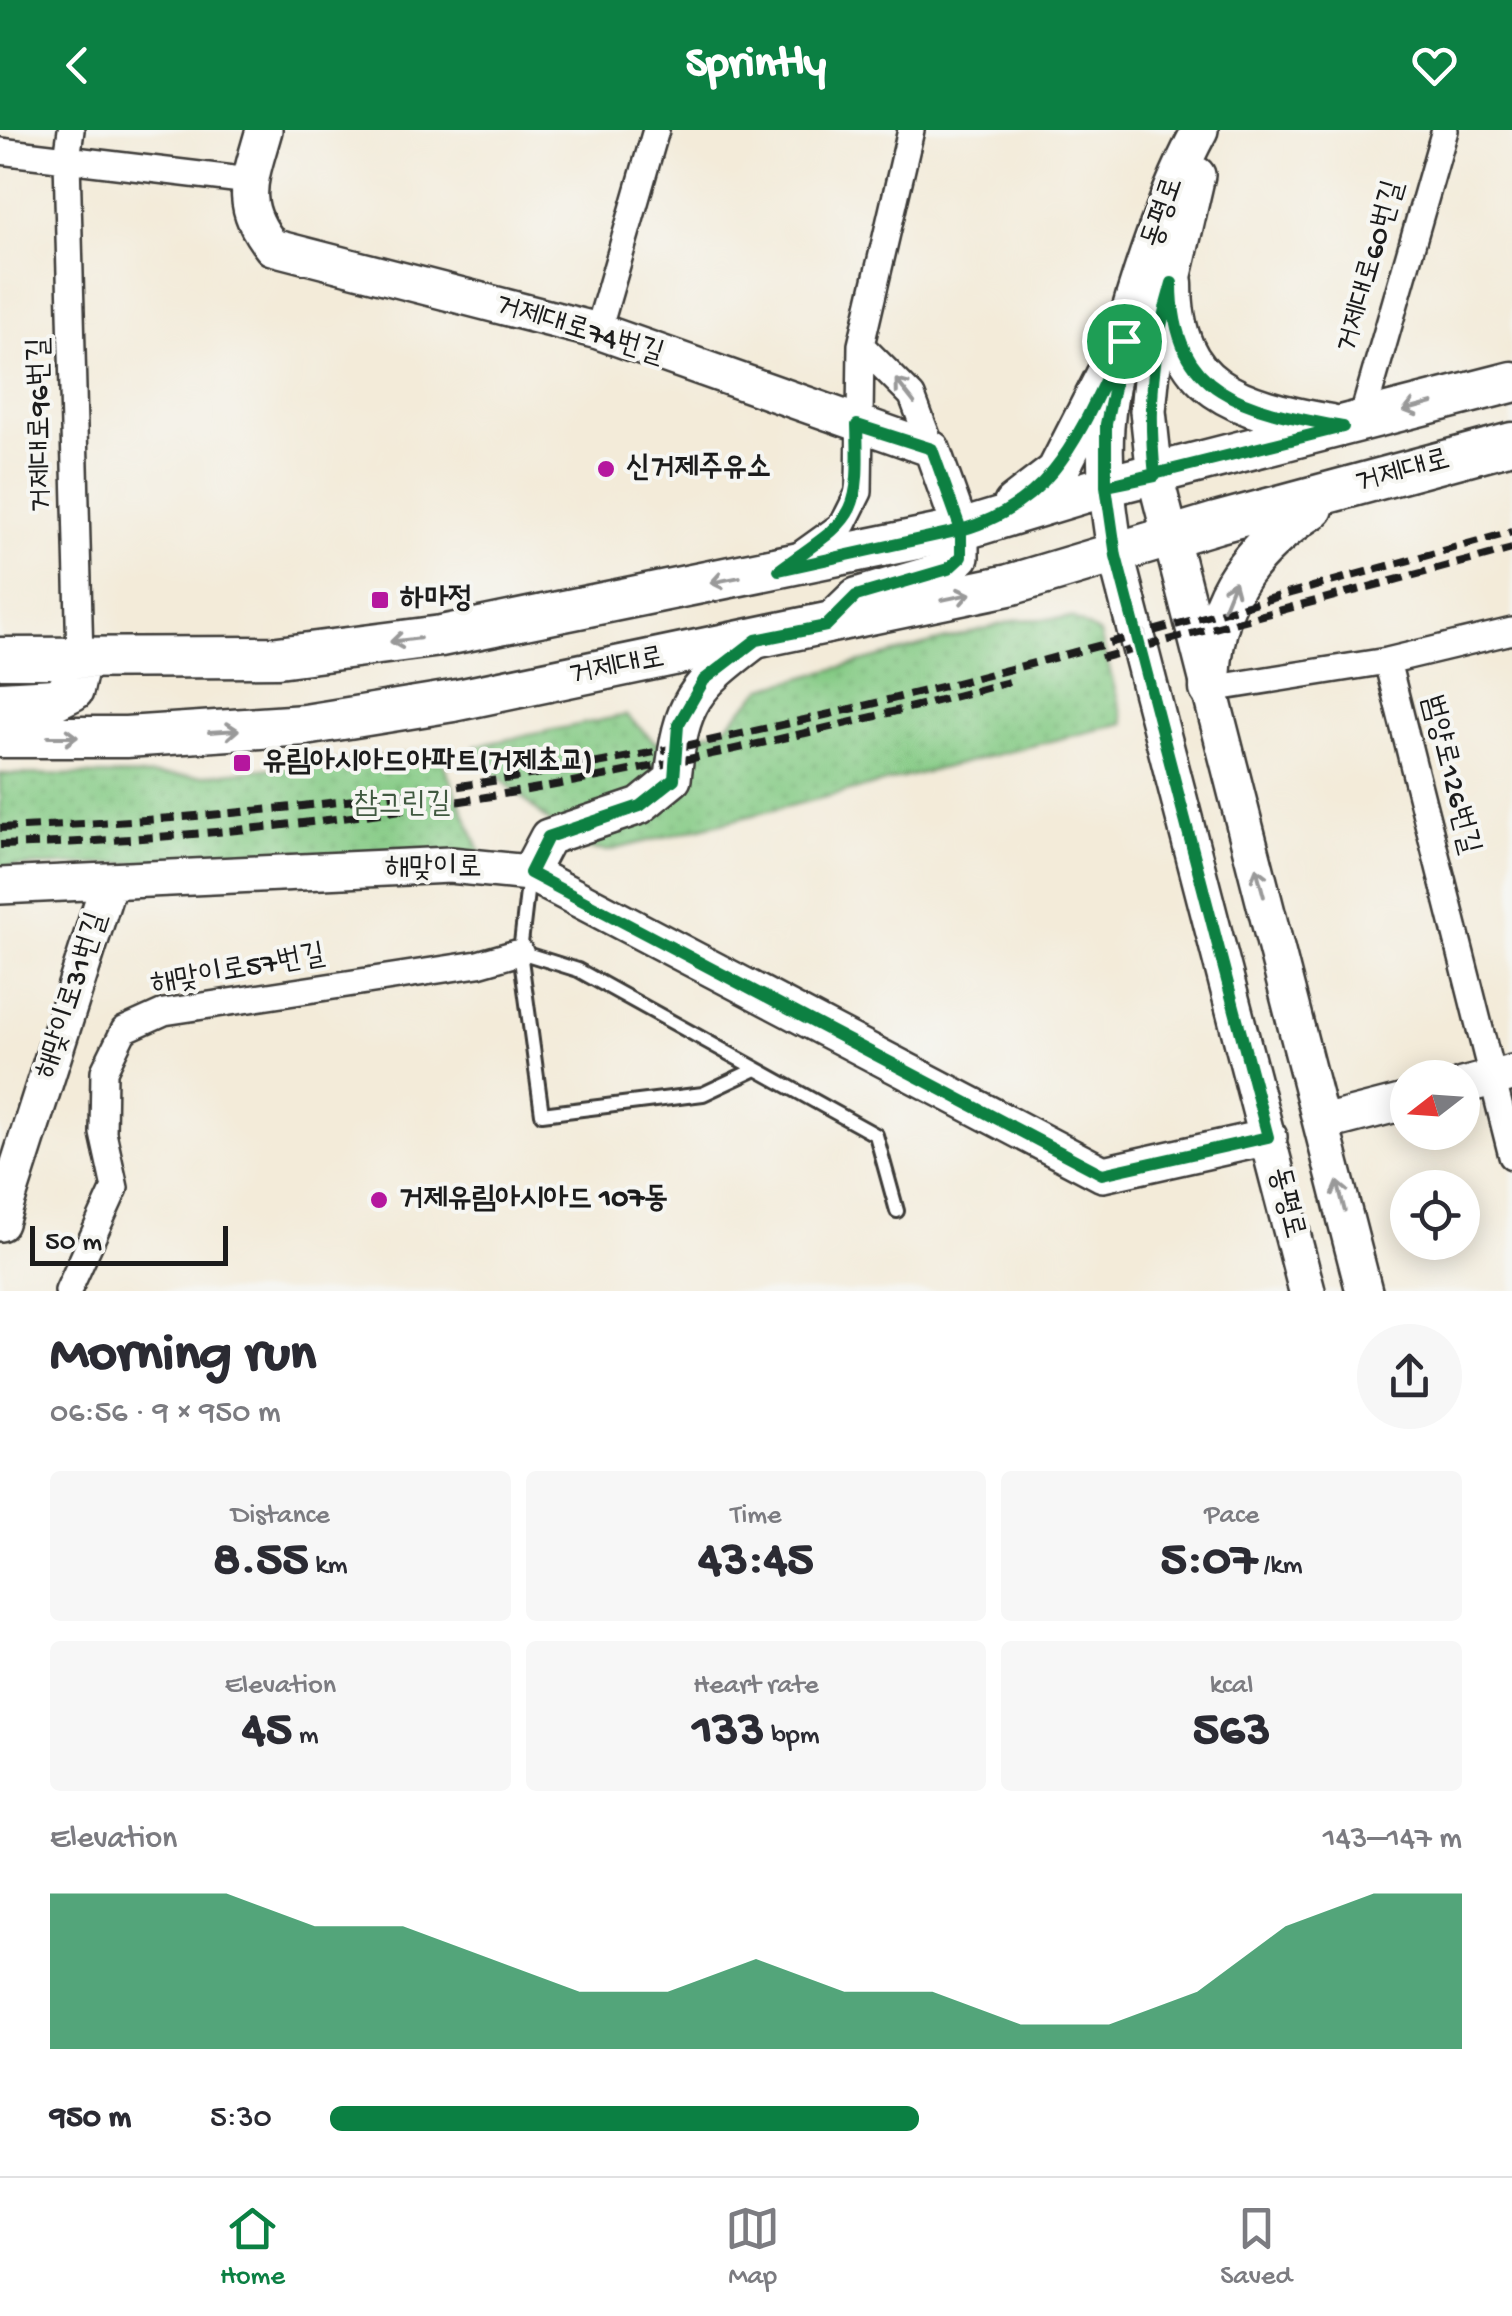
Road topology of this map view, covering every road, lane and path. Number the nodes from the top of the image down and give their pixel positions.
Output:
1 (71, 130) edge
2 (264, 130) edge
3 (656, 130) edge
4 (911, 130) edge
5 (1202, 130) edge
6 (1446, 130) edge
7 (0, 151) edge
8 (67, 159) junction
9 (250, 181) junction
10 (1172, 283) junction
11 (598, 331) junction
12 (1124, 341) junction
13 (861, 345) junction
14 (1512, 382) edge
15 (857, 425) junction
16 (1352, 425) junction
17 (1512, 443) edge
18 (932, 449) junction
19 (1155, 476) junction
20 (1106, 486) junction
21 (1340, 490) junction
22 (976, 525) junction
23 (1170, 538) junction
24 (1116, 556) junction
25 (779, 570) junction
26 (826, 626) junction
27 (1512, 630) edge
28 (756, 640) junction
29 (0, 658) edge
30 (80, 658) junction
31 (1387, 661) junction
32 (1210, 689) junction
33 (0, 702) edge
34 (0, 737) edge
35 (530, 873) junction
36 (109, 882) junction
37 (0, 886) edge
38 (520, 952) junction
39 (756, 1068) junction
40 (1489, 1079) edge
41 (1390, 1106) edge
42 (1323, 1123) junction
43 (1268, 1137) junction
44 (1512, 1156) edge
45 (897, 1211) dead end
46 (0, 1223) edge
47 (68, 1291) edge
48 (1307, 1291) edge
49 (1364, 1291) edge

1 - 8 street, 거제대로96번길
2 - 9 street
3 - 11 street
4 - 13 street
5 - 10 street, 동평로
5 - 12 street, 동평로
6 - 16 street, 거제대로60번길
7 - 8 street
8 - 9 street
8 - 30 street, 거제대로96번길
9 - 11 street, 거제대로74번길
10 - 16 main road
10 - 19 street, 동평로
11 - 15 street, 거제대로74번길
12 - 20 street, 동평로
12 - 22 main road
13 - 15 street
18 -> 13 street
14 -> 16 main road, 거제대로
15 - 18 street, 거제대로74번길
15 - 25 street
16 - 19 main road, 거제대로
17 - 21 main road, 거제대로
18 - 22 street
19 - 20 main road, 거제대로
19 - 23 street, 동평로
20 - 22 main road, 거제대로
20 - 24 street, 동평로
21 - 23 main road, 거제대로
32 -> 21 main road
22 - 25 main road, 거제대로
22 - 26 street
23 - 24 main road, 거제대로
23 - 32 street, 동평로
26 -> 24 main road, 거제대로
24 - 43 street, 동평로
25 -> 30 main road, 거제대로
26 - 28 main road, 거제대로
27 - 31 street
34 -> 28 main road, 거제대로
28 - 35 street
29 - 30 main road, 거제대로
30 - 33 main road
31 - 32 street
31 - 40 street, 범양로126번길
42 -> 32 street, 동평로
35 - 36 street, 해맞이로
35 - 38 lane
35 - 43 street, 해맞이로
36 - 37 street, 해맞이로
36 - 46 street, 해맞이로31번길
38 - 39 lane
38 - 39 lane
38 - 47 street, 해맞이로57번길
39 - 45 lane
40 - 44 street, 범양로126번길
41 - 42 street
49 -> 42 street, 동평로
43 - 48 street, 동평로

